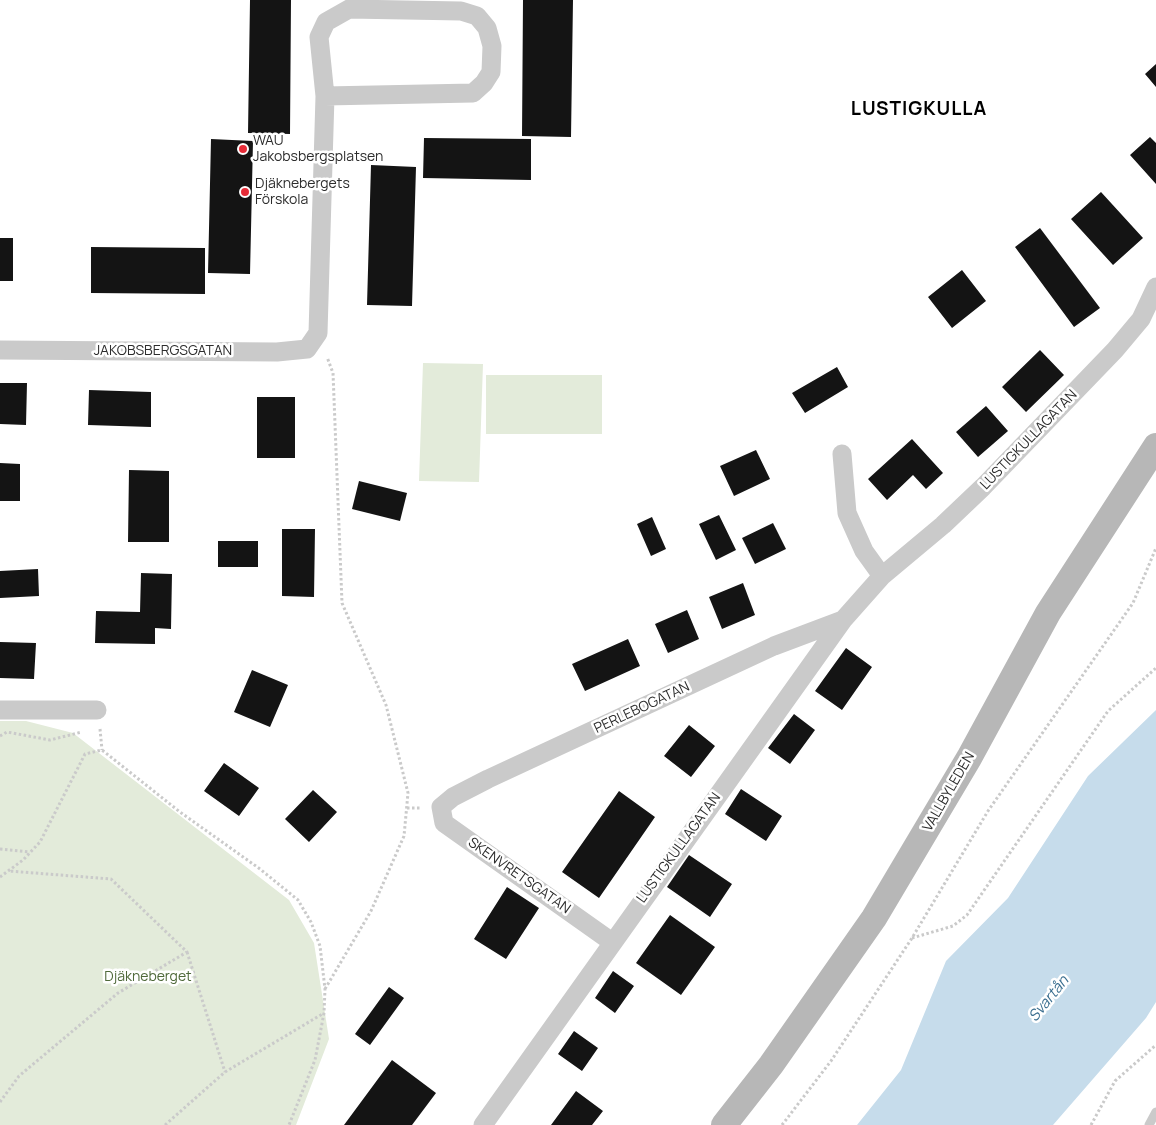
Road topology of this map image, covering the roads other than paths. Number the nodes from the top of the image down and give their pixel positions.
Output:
1 (325, 96) junction
2 (1156, 287) edge
3 (0, 350) edge
4 (1156, 446) edge
5 (842, 454) dead end
6 (882, 576) junction
7 (843, 620) junction
8 (0, 710) edge
9 (98, 719) road end
10 (445, 804) joint
11 (612, 942) junction
12 (1156, 1112) edge
13 (484, 1125) edge
14 (724, 1125) edge
15 (1148, 1125) edge

1 - 1 street
1 - 3 street, JAKOBSBERGSGATAN
2 - 6 street, LUSTIGKULLAGATAN
4 - 14 main road, VALLBYLEDEN
5 - 6 street
6 - 7 street, LUSTIGKULLAGATAN
7 - 10 street, PERLEBOGATAN
7 - 11 street, LUSTIGKULLAGATAN
8 - 9 street
10 - 11 street, SKENVRETSGATAN
11 - 13 street, LUSTIGKULLAGATAN
12 - 15 lane

